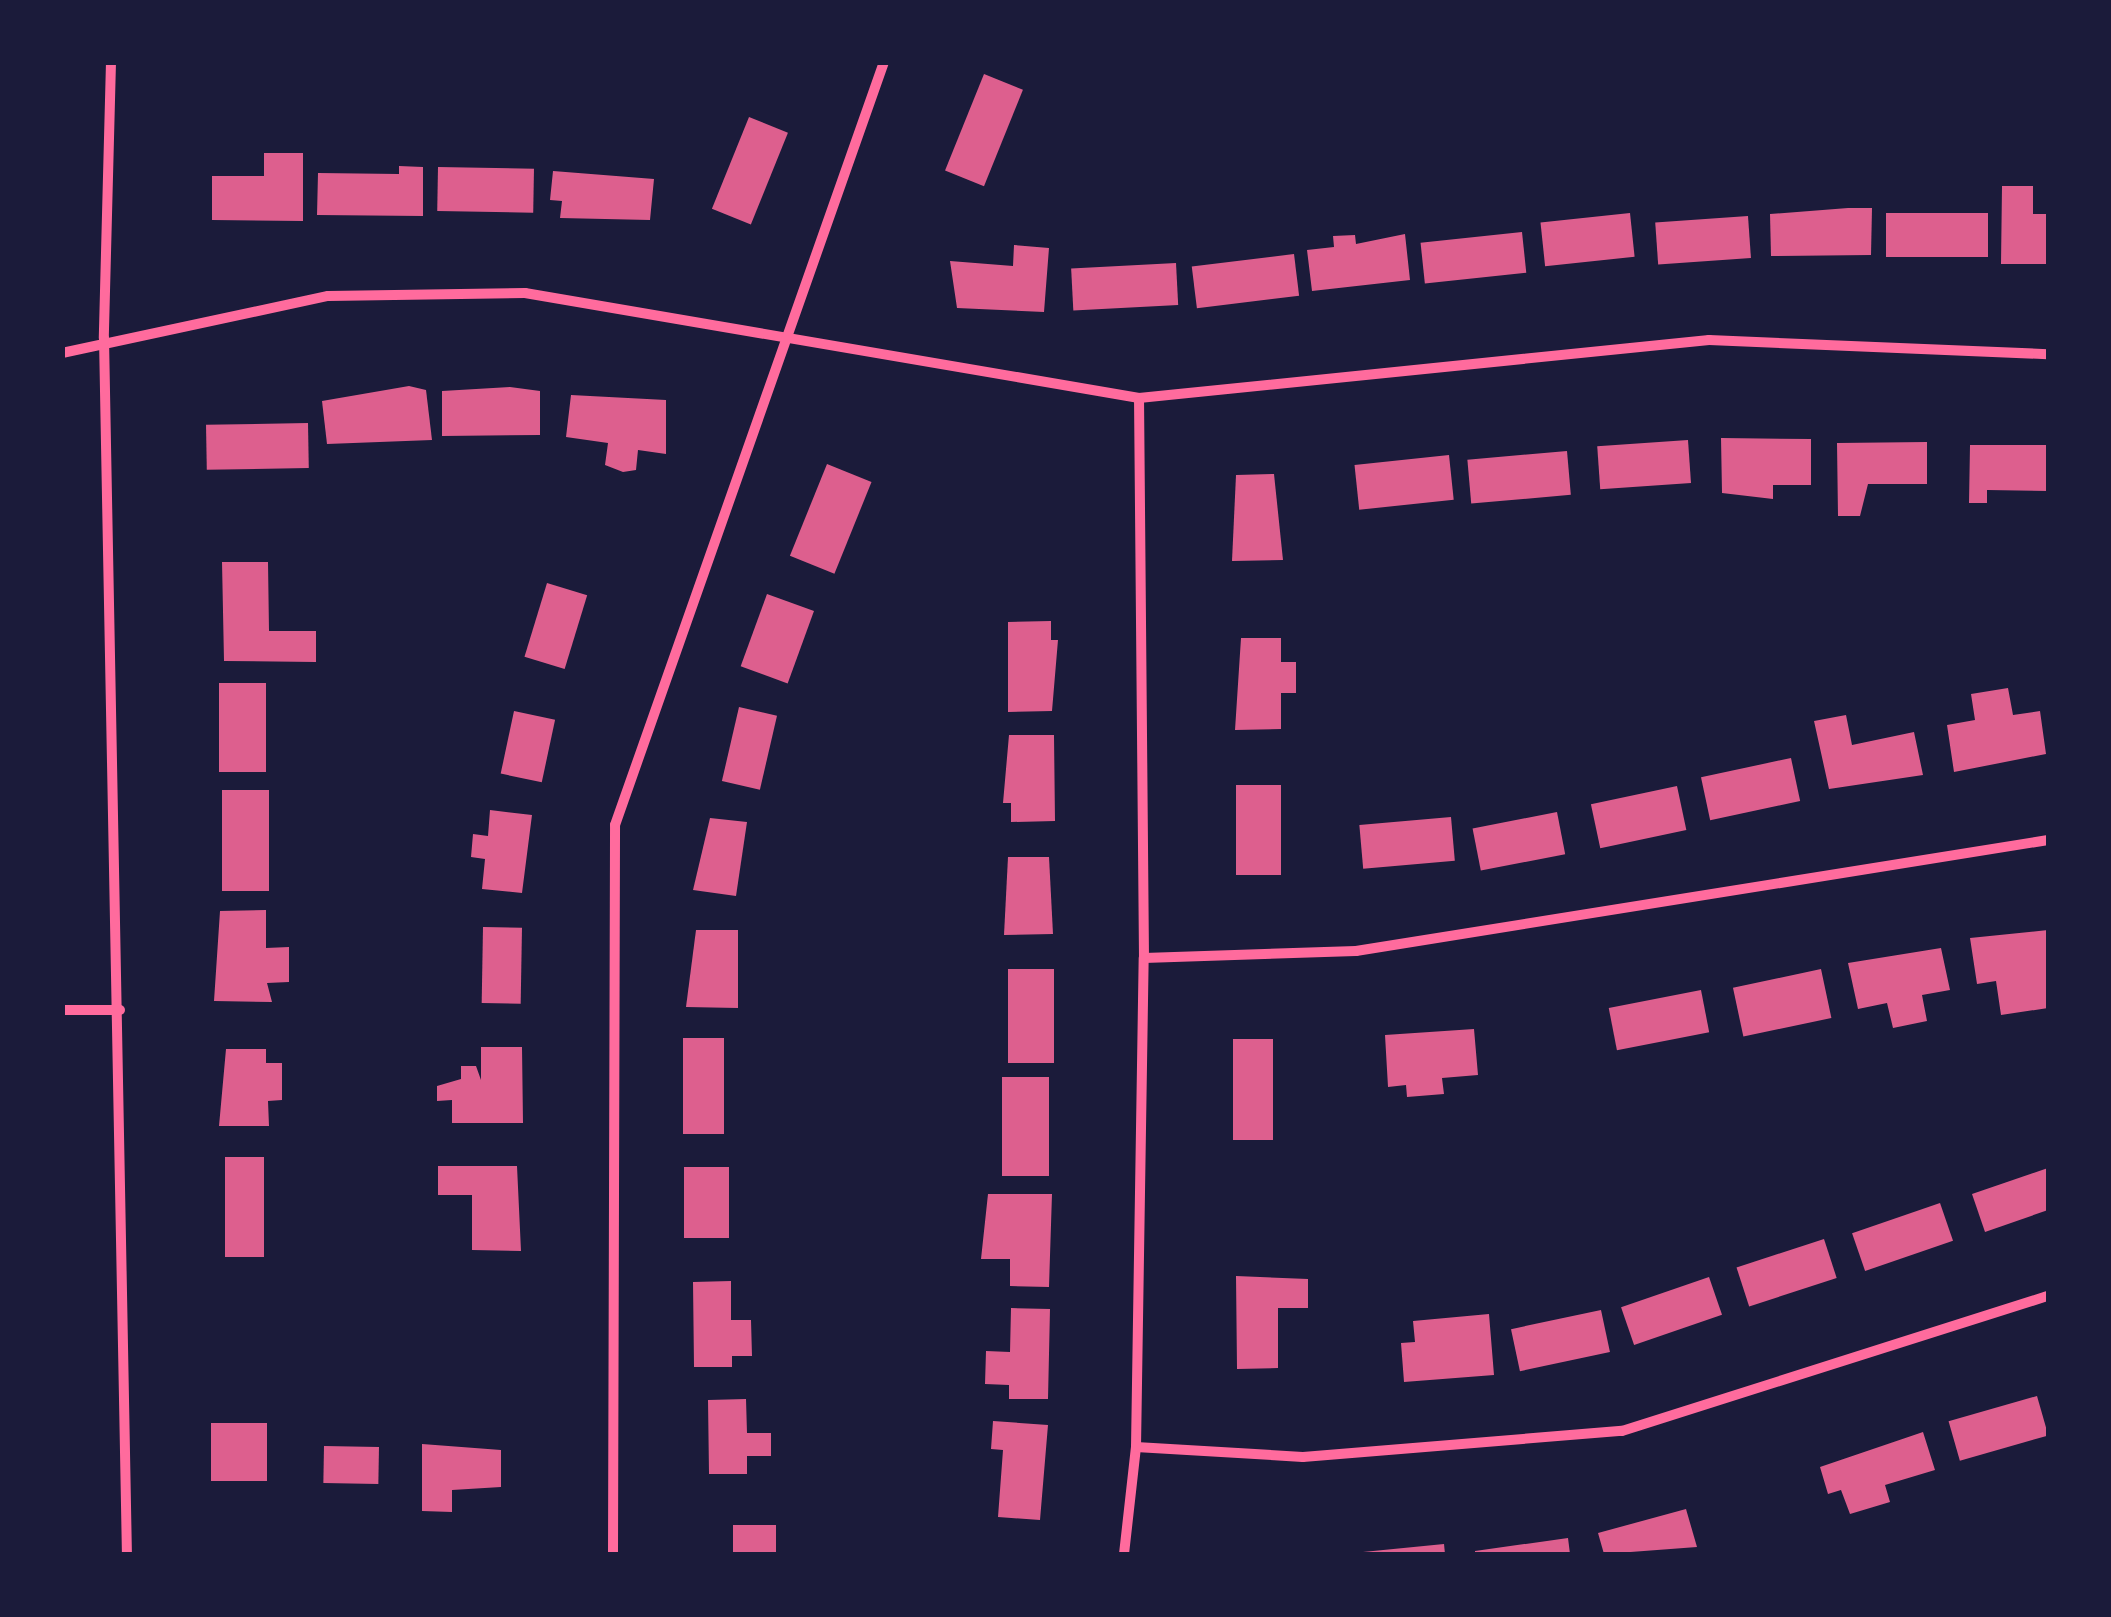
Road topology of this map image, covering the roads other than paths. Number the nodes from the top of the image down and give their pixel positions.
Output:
1 (111, 62) edge
2 (884, 62) edge
3 (104, 338) junction
4 (784, 343) junction
5 (62, 353) edge
6 (2048, 354) edge
7 (1139, 398) junction
8 (2048, 840) edge
9 (1144, 958) junction
10 (62, 1010) edge
11 (120, 1010) junction
12 (2048, 1296) edge
13 (1136, 1447) junction
14 (127, 1554) edge
15 (613, 1554) edge
16 (1124, 1554) edge

1 - 3 street
2 - 4 street
3 - 4 street
3 - 5 street
3 - 11 street
4 - 7 street
4 - 15 street
6 - 7 street
7 - 9 street
8 - 9 street
9 - 13 street
10 - 11 street
11 - 14 street
12 - 13 street
13 - 16 street

